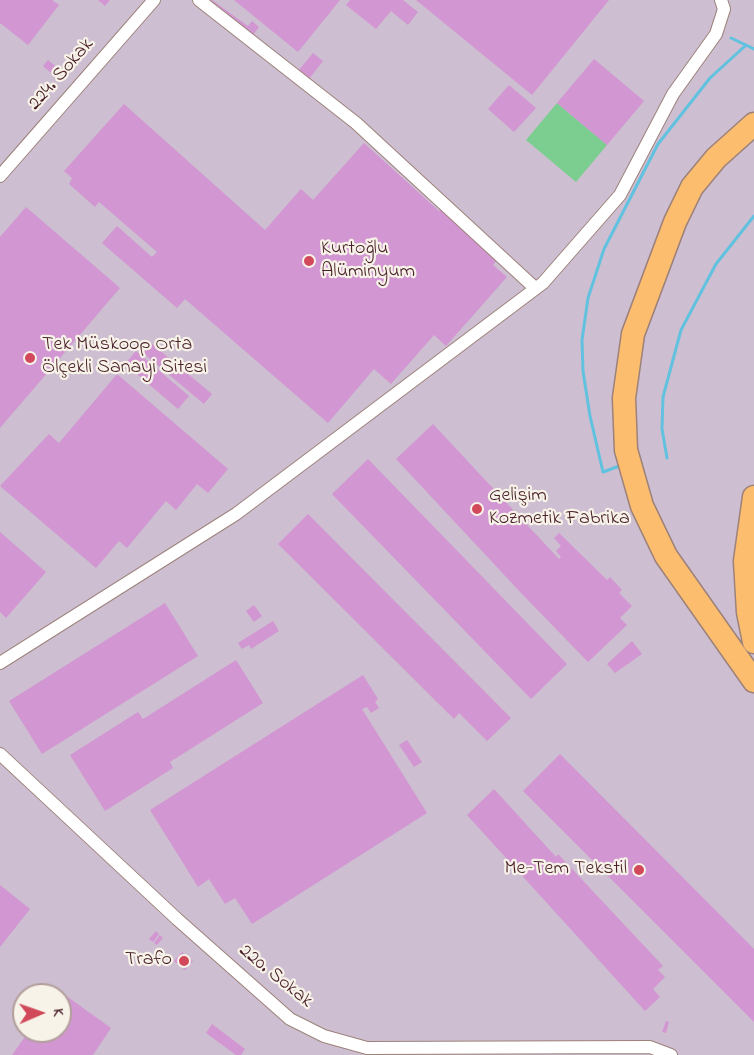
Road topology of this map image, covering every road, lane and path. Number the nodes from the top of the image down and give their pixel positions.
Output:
1 (154, 0) edge
2 (199, 0) edge
3 (721, 0) edge
4 (754, 124) edge
5 (0, 176) edge
6 (535, 288) junction
7 (754, 497) edge
8 (754, 642) edge
9 (0, 663) edge
10 (754, 681) edge
11 (0, 754) edge
12 (671, 1055) edge

1 - 5 street, 224. Sokak
2 - 6 street
3 - 6 street
4 - 10 highway
6 - 9 street
7 - 8 highway
11 - 12 street, 220. Sokak

